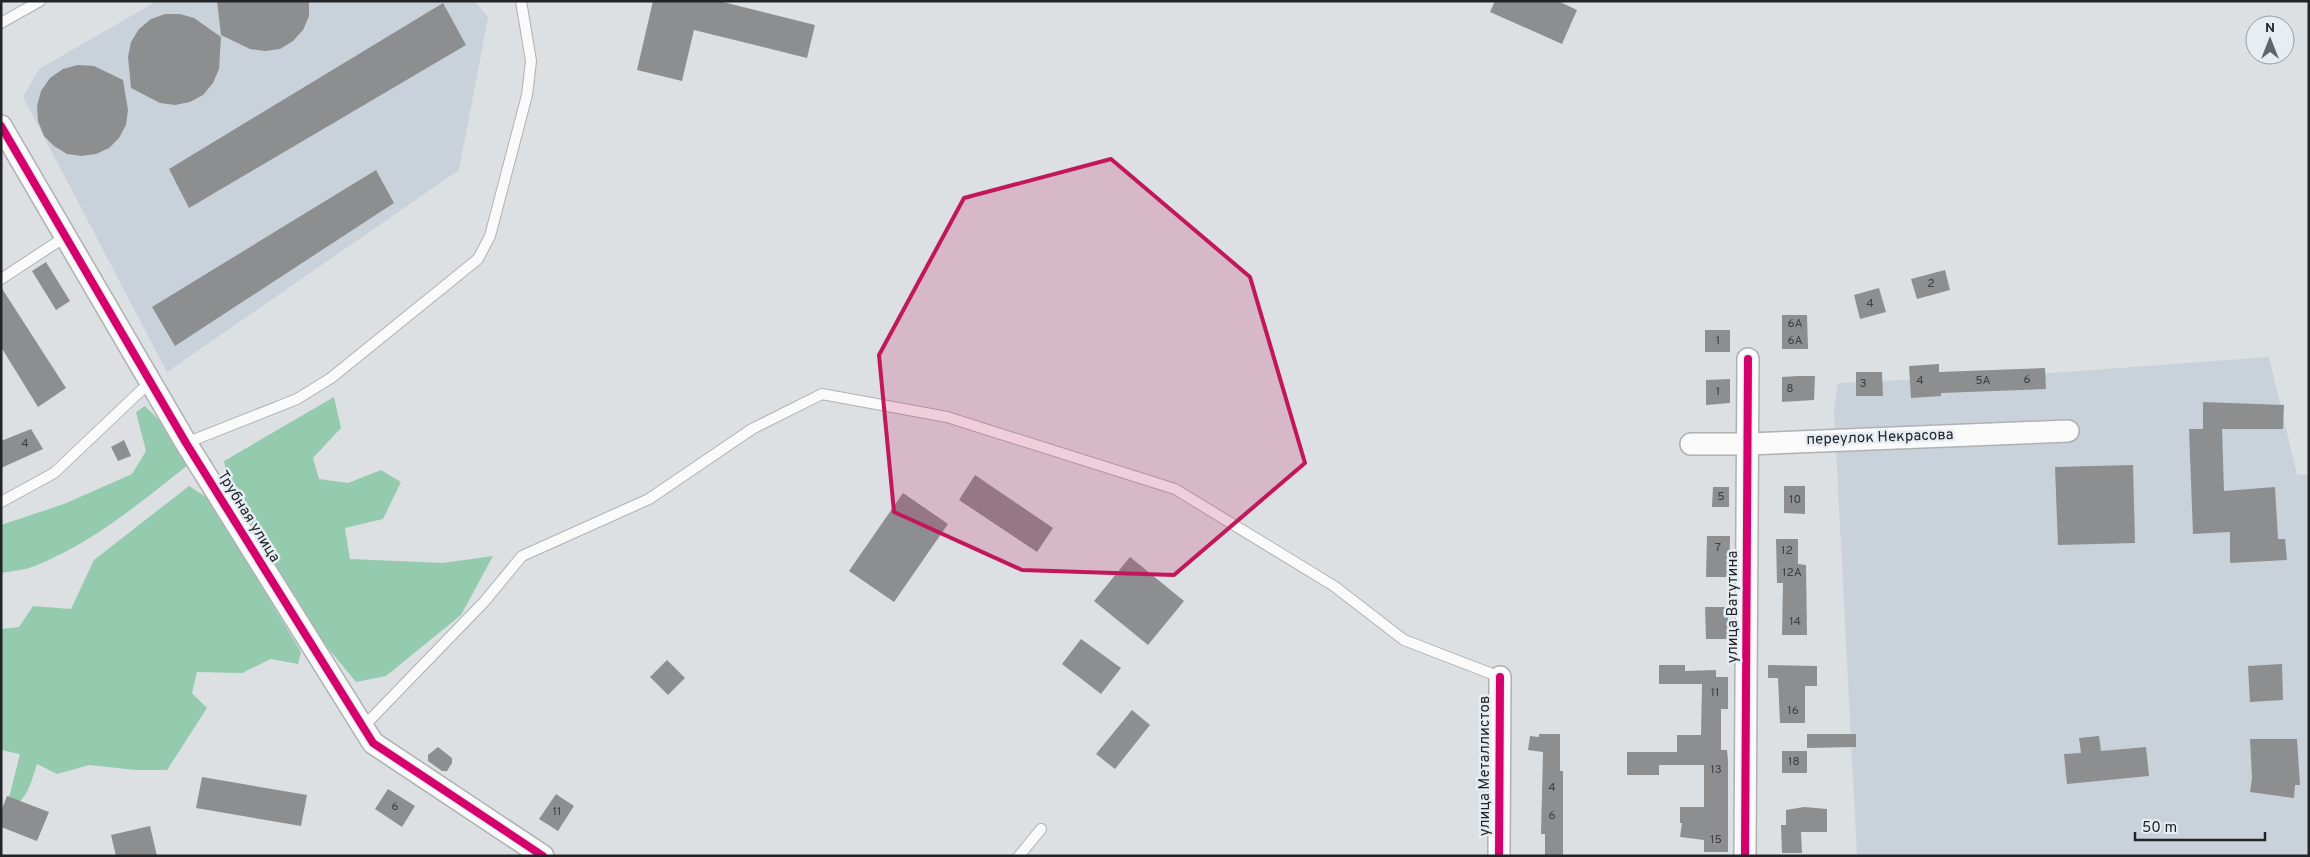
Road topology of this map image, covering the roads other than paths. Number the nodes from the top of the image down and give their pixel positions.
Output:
1 (40, 1) edge
2 (521, 1) edge
3 (1, 23) edge
4 (1, 126) edge
5 (65, 237) junction
6 (1, 279) edge
7 (1748, 359) dead end
8 (150, 382) junction
9 (2068, 431) dead end
10 (186, 443) junction
11 (1692, 444) dead end
12 (1748, 444) junction
13 (1, 502) edge
14 (1500, 677) joint
15 (363, 727) junction
16 (1041, 829) dead end
17 (544, 856) edge
18 (1018, 856) edge
19 (1498, 856) edge
20 (1745, 856) edge

1 - 3 lane
2 - 10 lane
4 - 5 street, Трубная улица
5 - 6 lane
5 - 8 street, Трубная улица
7 - 12 street, улица Ватутина
8 - 10 street, Трубная улица
8 - 13 lane
9 - 12 street, переулок Некрасова
10 - 15 street, Трубная улица
11 - 12 street, переулок Некрасова
12 - 20 street, улица Ватутина
14 - 15 lane
14 - 19 street, улица Металлистов
15 - 17 street, Трубная улица
16 - 18 lane

